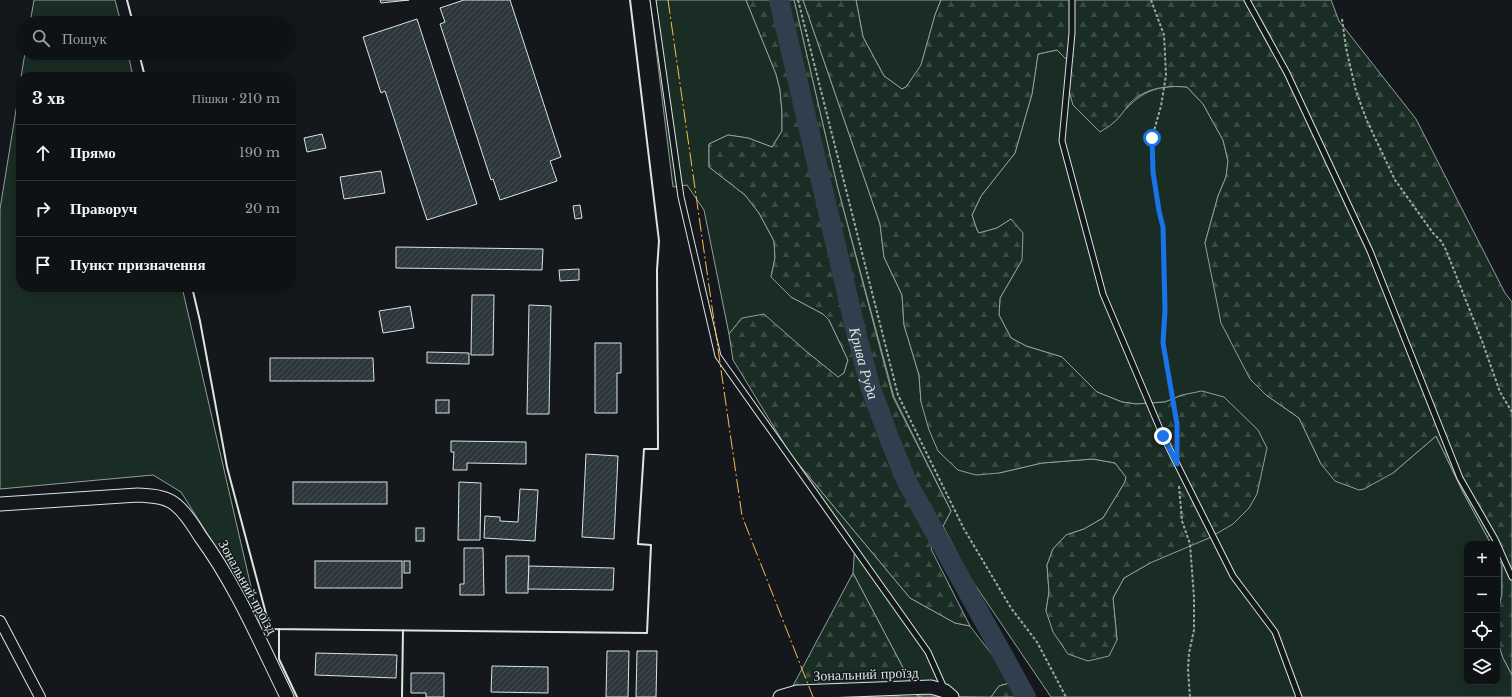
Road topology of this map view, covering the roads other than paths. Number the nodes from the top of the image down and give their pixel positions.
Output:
1 (653, 0) edge
2 (1072, 0) edge
3 (1247, 0) edge
4 (0, 504) edge
5 (1512, 577) edge
6 (0, 621) edge
7 (948, 694) edge
8 (40, 697) edge
9 (287, 697) edge
10 (780, 697) edge
11 (1299, 697) edge

1 - 7 lane
2 - 11 lane
3 - 5 lane
4 - 9 street, Зональний проїзд
6 - 8 street
7 - 10 street, Зональний проїзд

